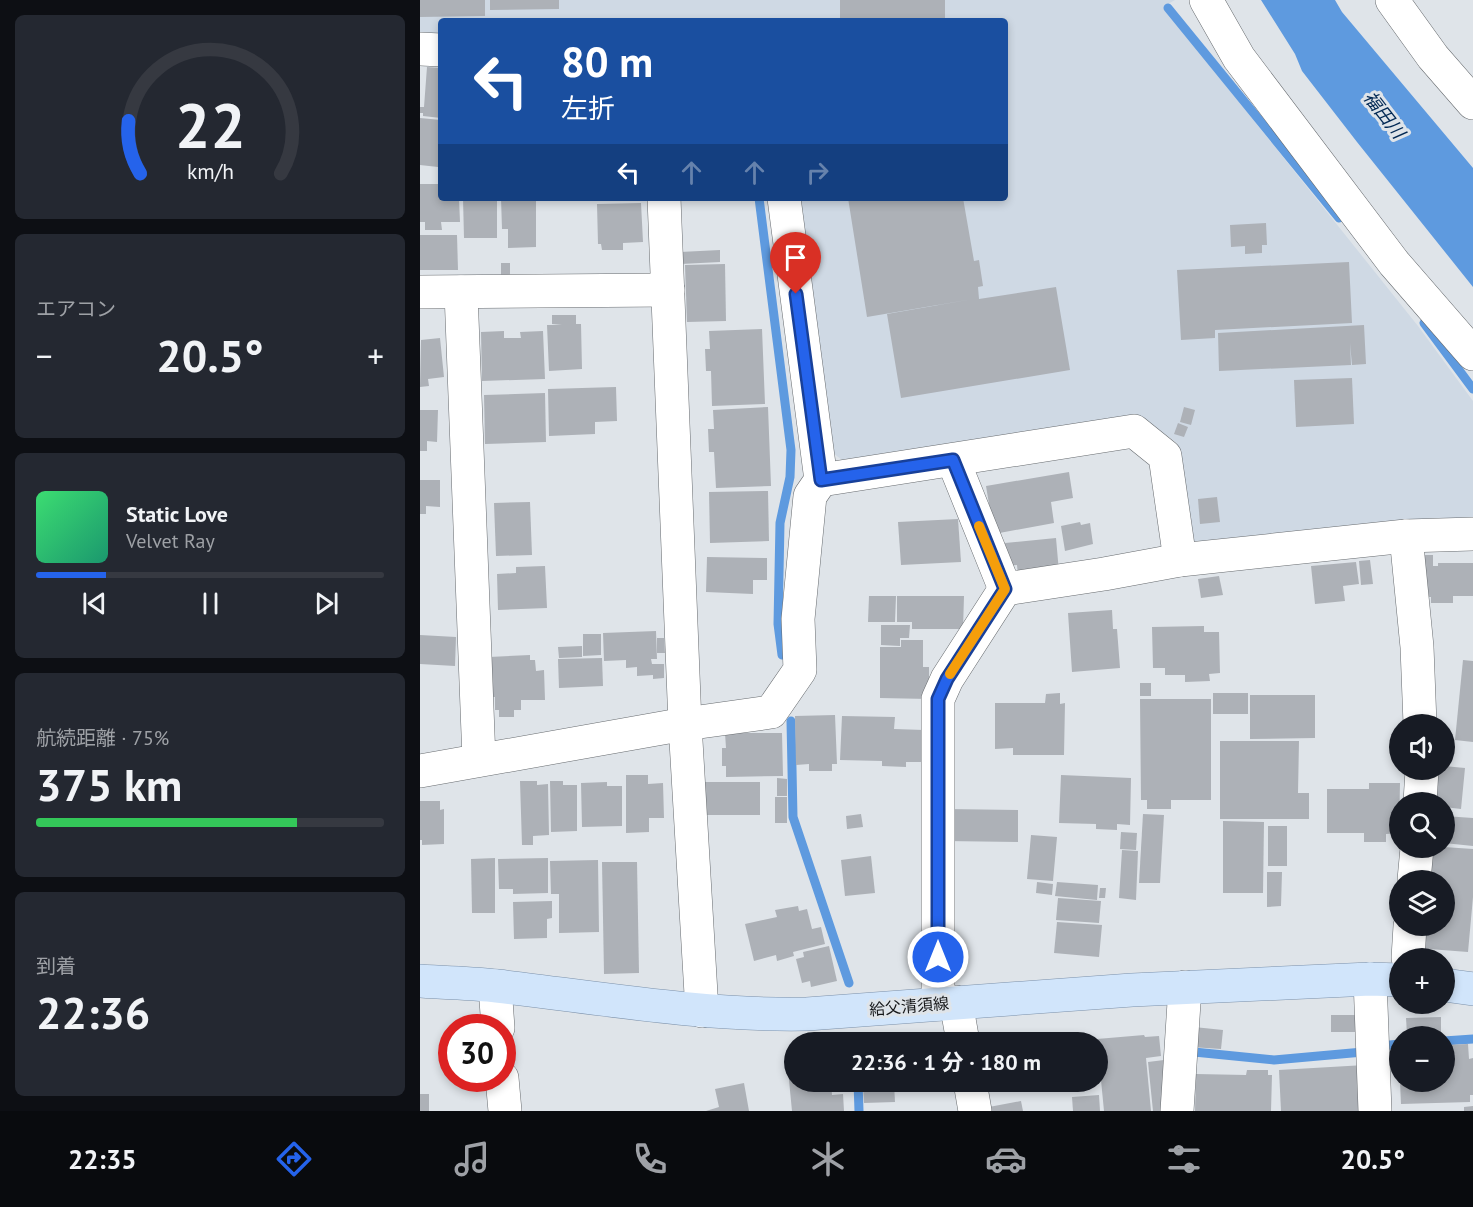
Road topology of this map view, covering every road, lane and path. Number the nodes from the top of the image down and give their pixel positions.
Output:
1 (1206, 0) edge
2 (1392, 0) edge
3 (420, 49) edge
4 (438, 50) edge
5 (1473, 103) edge
6 (664, 201) edge
7 (784, 201) edge
8 (668, 290) junction
9 (420, 292) edge
10 (461, 292) junction
11 (1473, 354) edge
12 (953, 460) junction
13 (821, 480) junction
14 (1473, 534) edge
15 (1406, 536) junction
16 (1180, 560) junction
17 (1005, 589) junction
18 (1420, 714) edge
19 (685, 724) junction
20 (479, 760) junction
21 (420, 771) edge
22 (1385, 979) edge
23 (420, 981) edge
24 (495, 986) junction
25 (1185, 987) junction
26 (1455, 987) edge
27 (1473, 989) edge
28 (947, 1003) junction
29 (702, 1011) junction
30 (497, 1014) edge
31 (959, 1032) edge
32 (503, 1092) edge
33 (972, 1092) edge
34 (505, 1111) edge
35 (975, 1111) edge
36 (1177, 1111) edge
37 (1375, 1111) edge

1 - 11 street
2 - 5 street
3 - 4 street
6 - 8 street
7 - 13 street
8 - 10 street
8 - 19 street
9 - 10 street
10 - 20 street
12 - 13 street
12 - 16 street
12 - 17 street
13 - 19 street
14 - 15 street
15 - 16 street
15 - 18 street
16 - 17 street
17 - 28 street
19 - 20 street
19 - 29 street
20 - 21 street
22 - 25 main road, 給父清須線
22 - 37 street
23 - 24 main road, 給父清須線
24 - 29 main road, 給父清須線
24 - 30 street
25 - 28 main road, 給父清須線
25 - 36 street
26 - 27 main road
28 - 29 main road, 給父清須線
28 - 31 street
32 - 34 street
33 - 35 street

